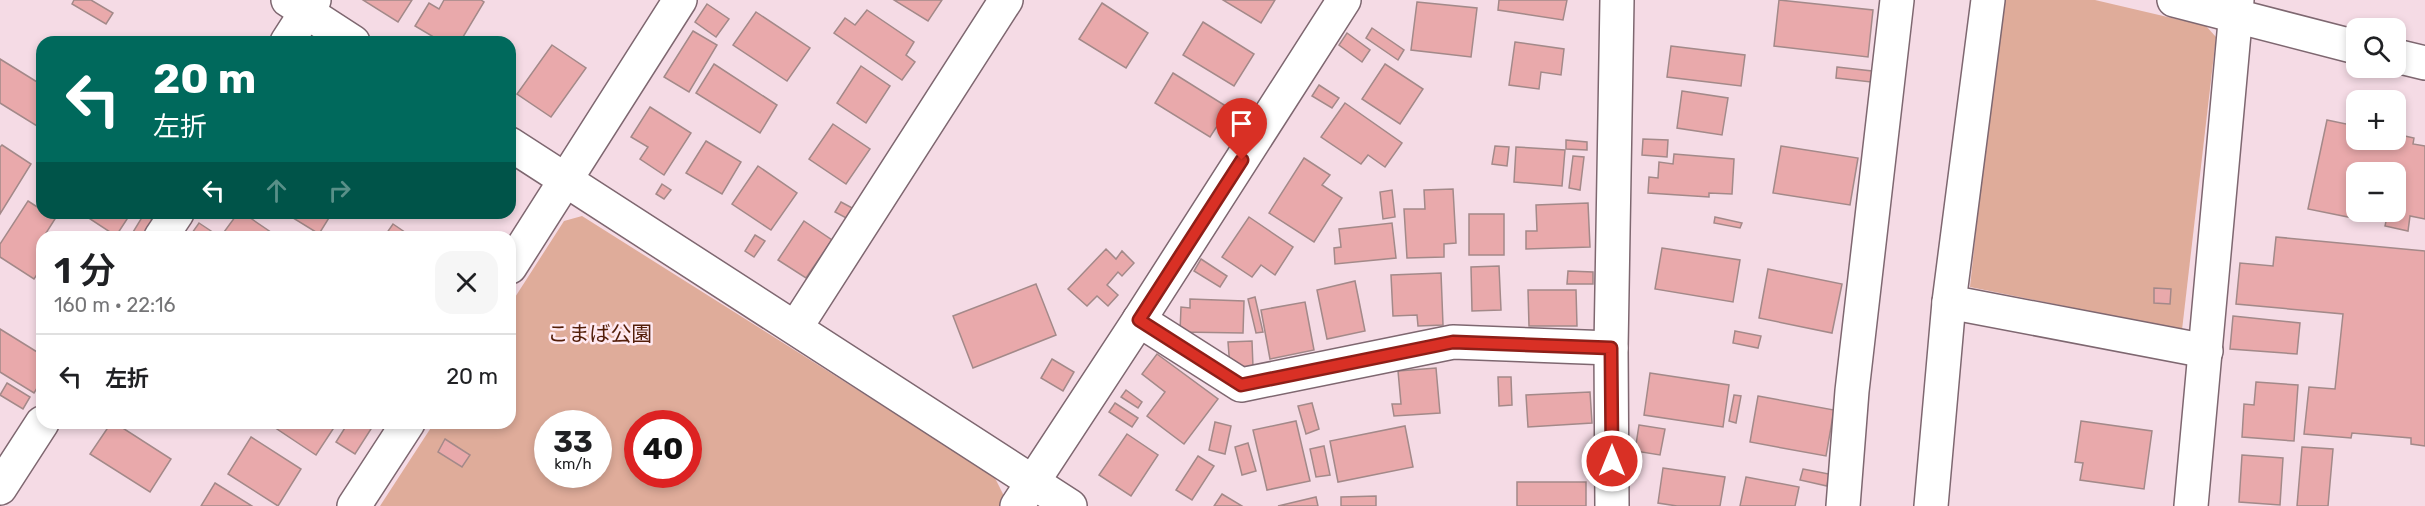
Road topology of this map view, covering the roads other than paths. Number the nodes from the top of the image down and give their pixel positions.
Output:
1 (680, 0) edge
2 (1006, 0) edge
3 (1344, 0) edge
4 (1617, 0) edge
5 (1898, 0) edge
6 (1988, 0) edge
7 (2174, 0) edge
8 (303, 4) edge
9 (2236, 9) edge
10 (290, 36) edge
11 (345, 36) edge
12 (2346, 44) edge
13 (2406, 58) edge
14 (2425, 63) edge
15 (516, 148) edge
16 (566, 180) junction
17 (516, 258) edge
18 (1949, 302) junction
19 (1139, 320) junction
20 (796, 327) junction
21 (1611, 348) junction
22 (2206, 351) junction
23 (38, 429) edge
24 (404, 429) edge
25 (0, 488) edge
26 (1024, 494) edge
27 (354, 506) edge
28 (1070, 506) edge
29 (1612, 506) edge
30 (1843, 506) edge
31 (1931, 506) edge
32 (2191, 506) edge

1 - 16 street
2 - 20 street
3 - 19 street
4 - 21 street
5 - 30 street
6 - 18 street
7 - 9 street
8 - 10 street
8 - 11 street
9 - 12 street
9 - 22 street
13 - 14 street
15 - 16 street
16 - 17 street
16 - 20 street
18 - 22 street
18 - 31 street
19 - 21 street
19 - 26 street
20 - 26 street
21 - 29 street
22 - 32 street
23 - 25 street
24 - 27 street
26 - 28 street

